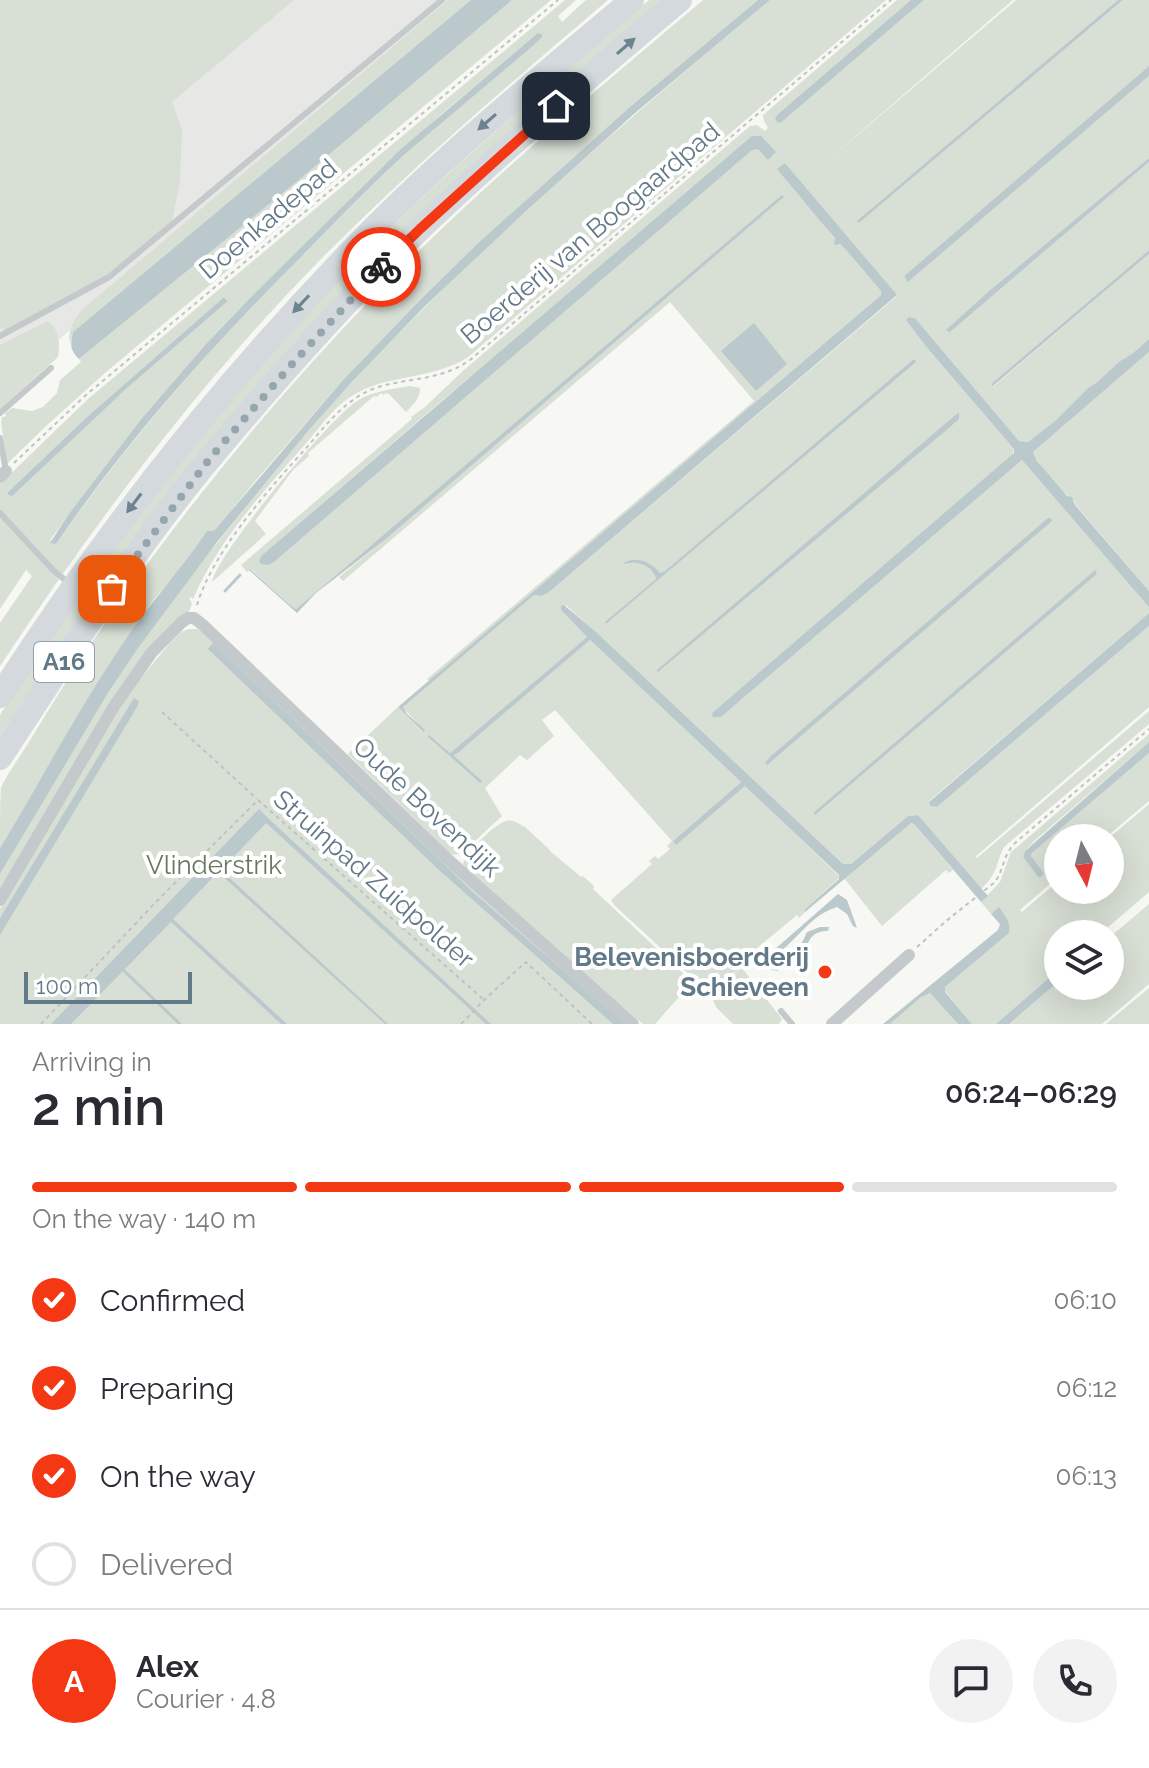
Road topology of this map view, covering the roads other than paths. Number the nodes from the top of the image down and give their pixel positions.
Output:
1 (442, 0) edge
2 (632, 0) edge
3 (680, 0) edge
4 (0, 336) edge
5 (51, 368) dead end
6 (0, 413) edge
7 (0, 438) edge
8 (3, 474) edge
9 (0, 513) edge
10 (73, 587) junction
11 (0, 696) edge
12 (0, 758) edge
13 (0, 900) edge
14 (909, 955) road end
15 (781, 1011) dead end
16 (633, 1024) edge
17 (792, 1024) edge
18 (832, 1024) edge

1 - 4 lane
2 -> 10 highway, A16
12 -> 3 highway, A16
5 - 6 lane
7 - 8 lane
9 - 10 lane
10 - 11 highway, A16
13 - 16 street, Oude Bovendijk
14 - 18 street
15 - 17 lane

